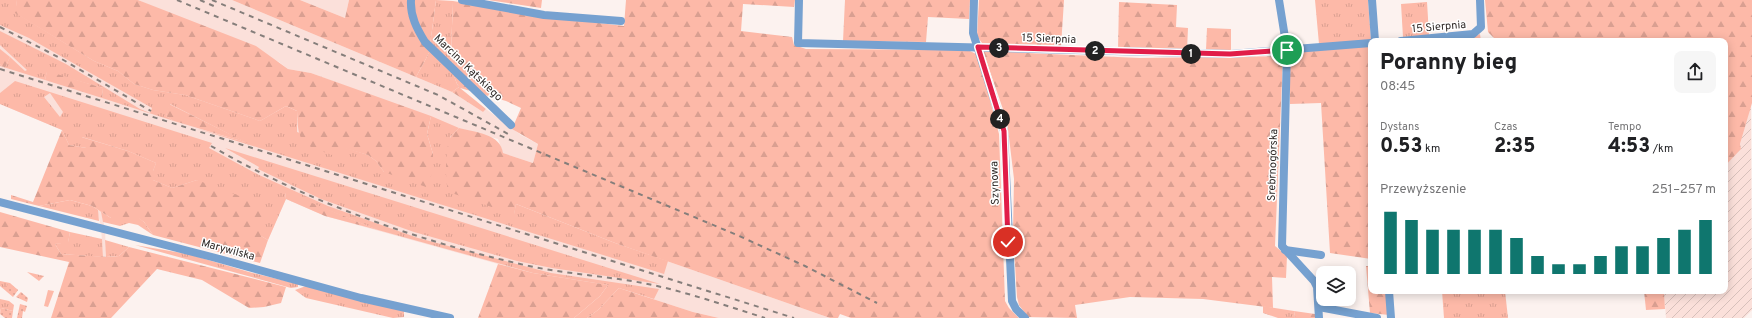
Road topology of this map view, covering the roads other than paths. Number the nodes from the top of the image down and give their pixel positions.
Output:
1 (411, 0) edge
2 (462, 0) edge
3 (799, 0) edge
4 (974, 0) edge
5 (1280, 0) edge
6 (1372, 0) edge
7 (1480, 0) edge
8 (621, 21) dead end
9 (1375, 38) edge
10 (1442, 38) edge
11 (1368, 43) edge
12 (978, 47) junction
13 (1287, 50) junction
14 (512, 125) dead end
15 (0, 202) edge
16 (1285, 250) junction
17 (1321, 255) dead end
18 (1389, 294) edge
19 (1319, 307) junction
20 (450, 318) edge
21 (1025, 318) edge
22 (1319, 318) edge
23 (1377, 318) edge
24 (1391, 318) edge

1 - 14 street, Marcina Kątskiego
2 - 8 street
3 - 12 street, 15 Sierpnia
4 - 12 street, Szynowa
5 - 13 street, Srebrnogórska
6 - 9 street
7 - 10 street, 15 Sierpnia
11 - 13 street, 15 Sierpnia
12 - 13 street, 15 Sierpnia
12 - 21 street, Szynowa
13 - 16 street, Srebrnogórska
15 - 20 street, Marywilska
16 - 17 street
16 - 19 street
18 - 24 street
19 - 22 street
19 - 23 street

